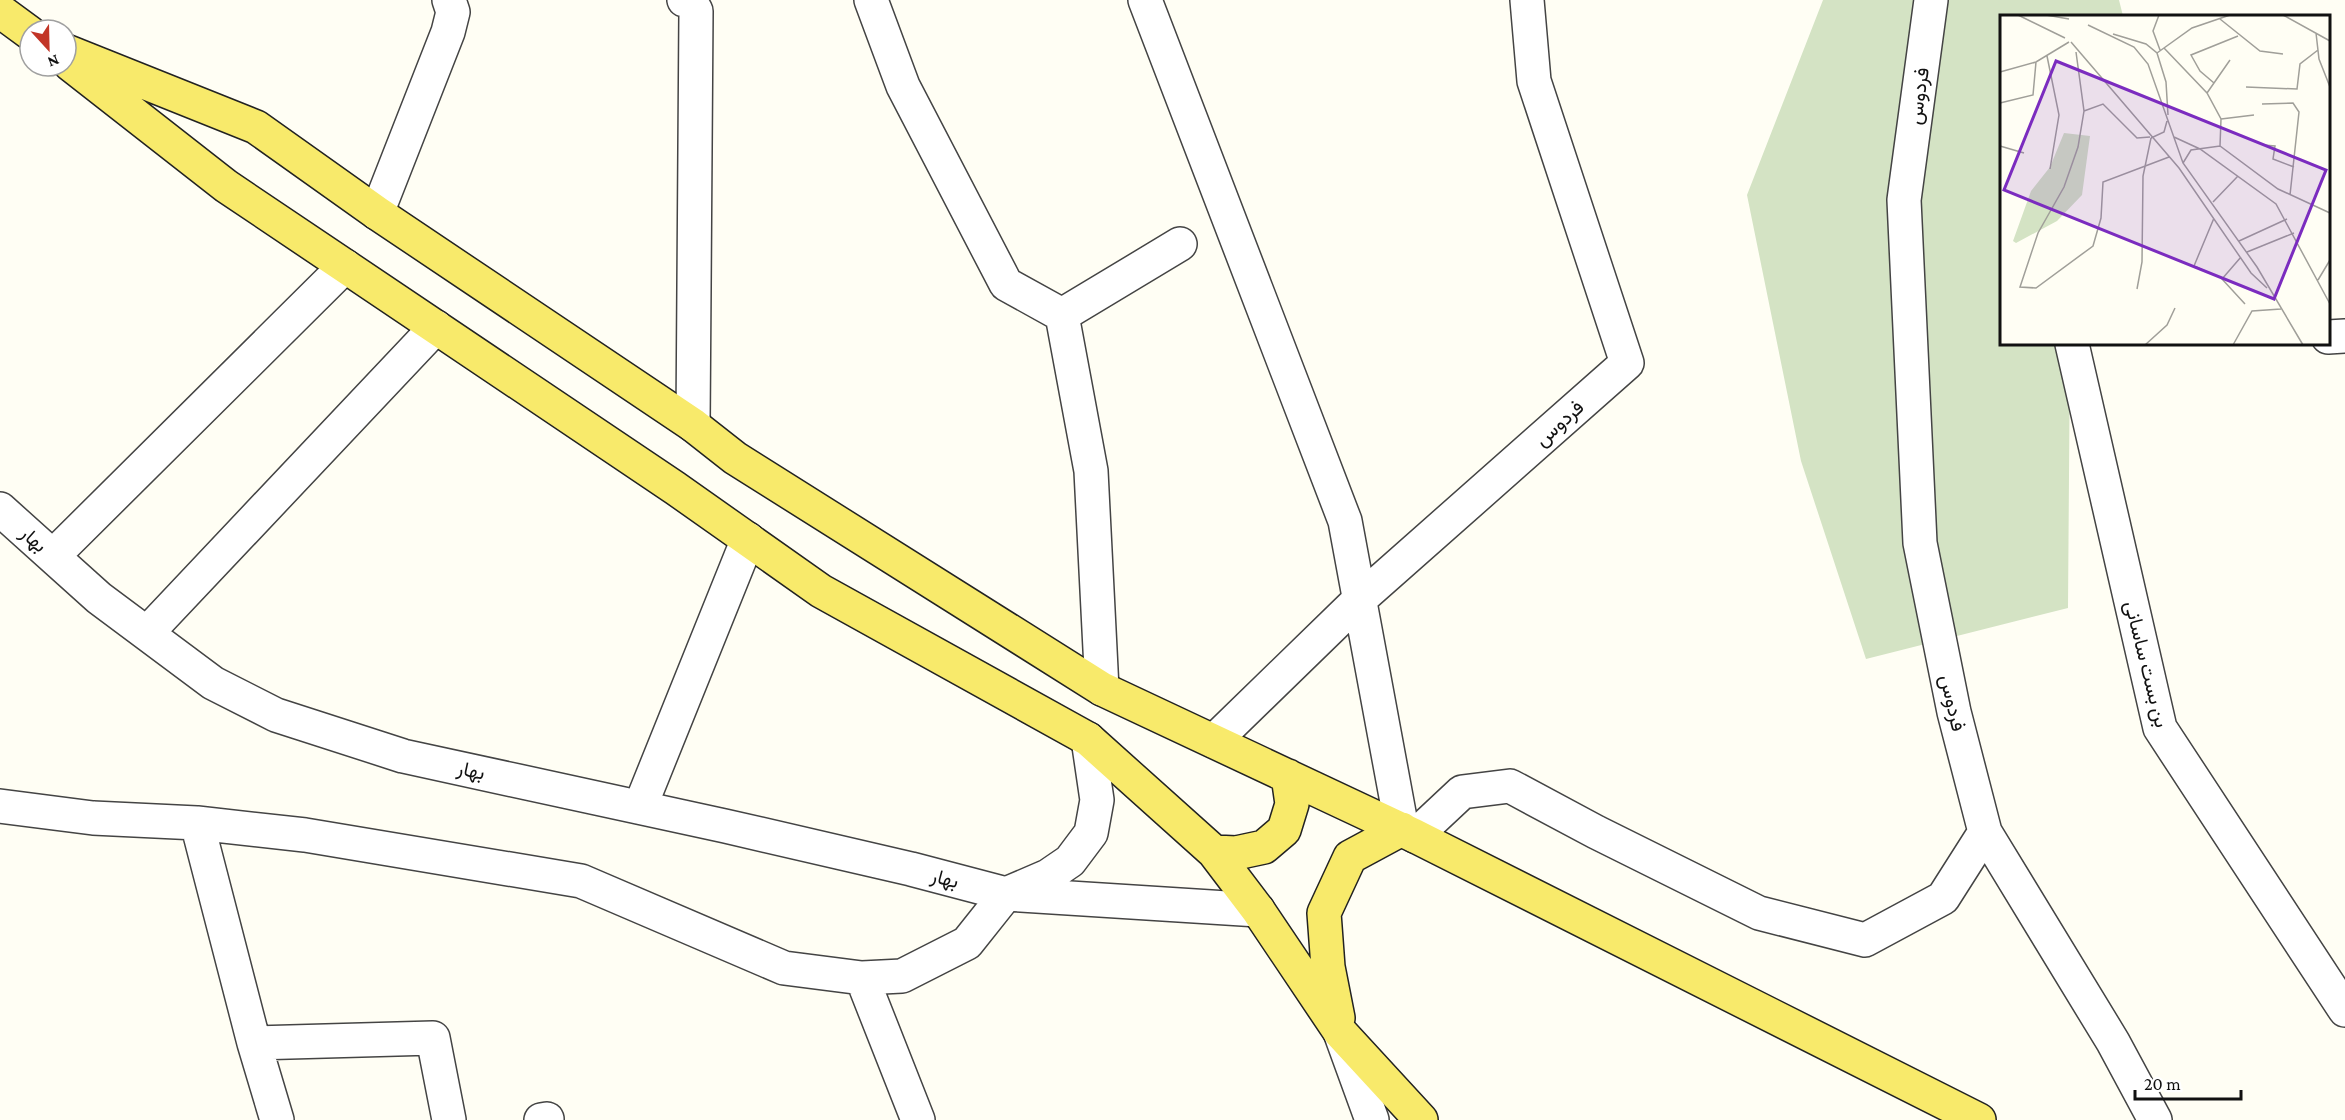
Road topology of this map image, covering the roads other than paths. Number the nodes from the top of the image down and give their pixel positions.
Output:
1 (449, 0) edge
2 (684, 0) edge
3 (871, 0) edge
4 (1145, 0) edge
5 (1527, 0) edge
6 (1931, 0) edge
7 (0, 11) edge
8 (18, 24) edge
9 (78, 56) edge
10 (78, 70) edge
11 (377, 213) junction
12 (1180, 244) dead end
13 (345, 266) junction
14 (1062, 315) junction
15 (436, 327) junction
16 (2345, 336) edge
17 (2330, 337) edge
18 (2072, 345) edge
19 (693, 425) junction
20 (0, 509) edge
21 (748, 539) junction
22 (52, 556) junction
23 (1359, 600) junction
24 (147, 633) junction
25 (1102, 688) junction
26 (1088, 739) junction
27 (1214, 741) junction
28 (1288, 776) junction
29 (0, 806) edge
30 (640, 807) junction
31 (197, 823) junction
32 (1985, 832) junction
33 (1409, 833) junction
34 (1214, 852) junction
35 (1006, 894) junction
36 (1258, 910) junction
37 (862, 978) junction
38 (2345, 1010) edge
39 (1340, 1032) junction
40 (254, 1043) junction
41 (277, 1120) edge
42 (449, 1120) edge
43 (918, 1120) edge
44 (1372, 1120) edge
45 (1422, 1120) edge
46 (1979, 1120) edge
47 (2155, 1120) edge

1 - 11 street
2 - 19 street
3 - 14 street
4 - 23 street
5 - 23 street, فردوس
6 - 32 street, فردوس
7 - 8 main road
9 - 11 main road
10 - 13 main road
11 - 19 main road
12 - 14 street
13 - 15 main road
13 - 22 street
14 - 25 street
15 - 21 main road
15 - 24 street
16 - 17 street
18 - 38 street, بن بست ساسانی
19 - 25 main road
20 - 22 street, بهار
21 - 26 main road
21 - 30 street
22 - 24 street, بهار
23 - 27 street, فردوس
23 - 33 street
24 - 30 street, بهار
25 - 27 main road
26 - 34 main road
26 - 35 street
27 - 28 main road
28 - 33 main road
28 - 34 main road
29 - 31 street
30 - 35 street, بهار
31 - 37 street
31 - 40 street
32 - 33 street
32 - 47 street, فردوس
33 - 39 main road
33 - 46 main road
34 - 36 main road
35 - 36 street, بهار
35 - 37 street
36 - 39 main road
37 - 43 street
39 - 44 street
39 - 45 main road
40 - 41 street
40 - 42 street

